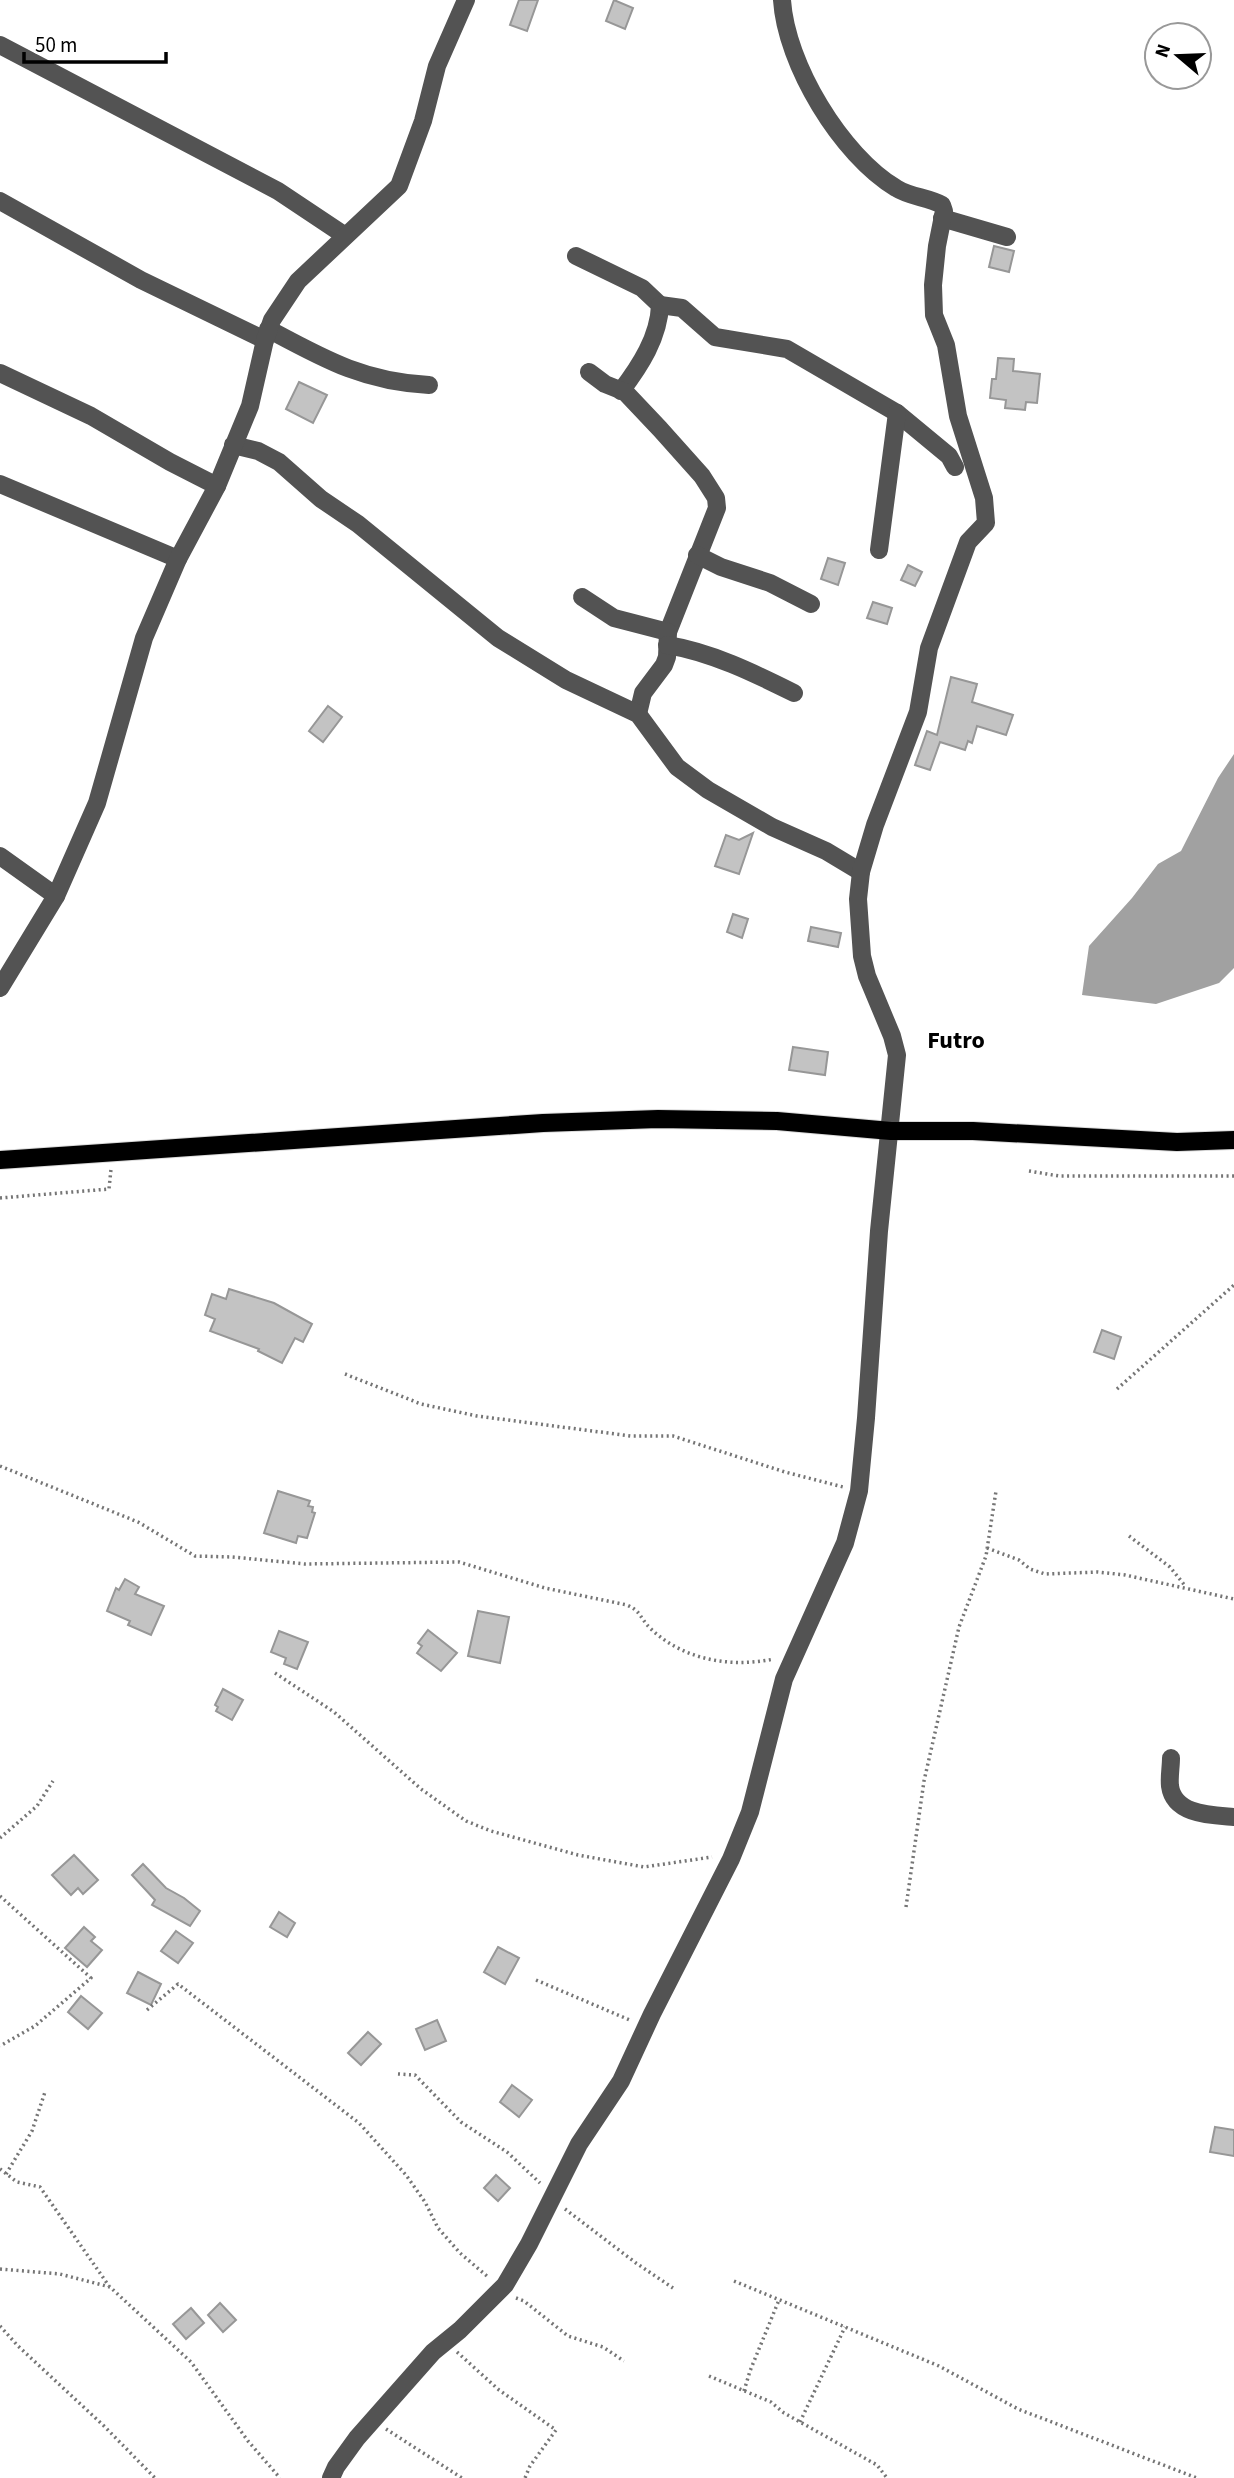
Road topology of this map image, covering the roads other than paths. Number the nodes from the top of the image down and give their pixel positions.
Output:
1 (466, 0) edge
2 (782, 0) edge
3 (0, 45) edge
4 (0, 201) edge
5 (942, 218) junction
6 (344, 235) junction
7 (1007, 237) dead end
8 (576, 256) dead end
9 (660, 305) junction
10 (267, 335) junction
11 (589, 372) dead end
12 (0, 373) edge
13 (429, 385) dead end
14 (621, 391) junction
15 (897, 413) junction
16 (233, 445) junction
17 (955, 467) dead end
18 (0, 484) edge
19 (217, 486) junction
20 (879, 550) dead end
21 (697, 555) junction
22 (178, 559) junction
23 (582, 597) dead end
24 (811, 604) dead end
25 (667, 638) junction
26 (794, 693) dead end
27 (638, 714) junction
28 (0, 856) edge
29 (861, 872) junction
30 (56, 896) junction
31 (0, 988) edge
32 (891, 1131) junction
33 (1234, 1140) edge
34 (0, 1160) edge
35 (1171, 1758) dead end
36 (1234, 1817) edge
37 (331, 2478) edge

1 - 6 street
2 - 5 street
3 - 6 street
4 - 10 street
5 - 7 street
5 - 29 street
6 - 10 street
8 - 9 street
9 - 14 street
9 - 15 street
10 - 13 street
10 - 16 street
11 - 14 street
12 - 19 street
14 - 21 street
15 - 17 street
15 - 20 street
16 - 19 street
16 - 27 street
18 - 22 street
19 - 22 street
21 - 24 street
21 - 25 street
22 - 30 street
23 - 25 street
25 - 26 street
25 - 27 street
27 - 29 street
28 - 30 street
29 - 32 street
30 - 31 street
32 - 33 main road
32 - 34 main road
32 - 37 street
35 - 36 street

